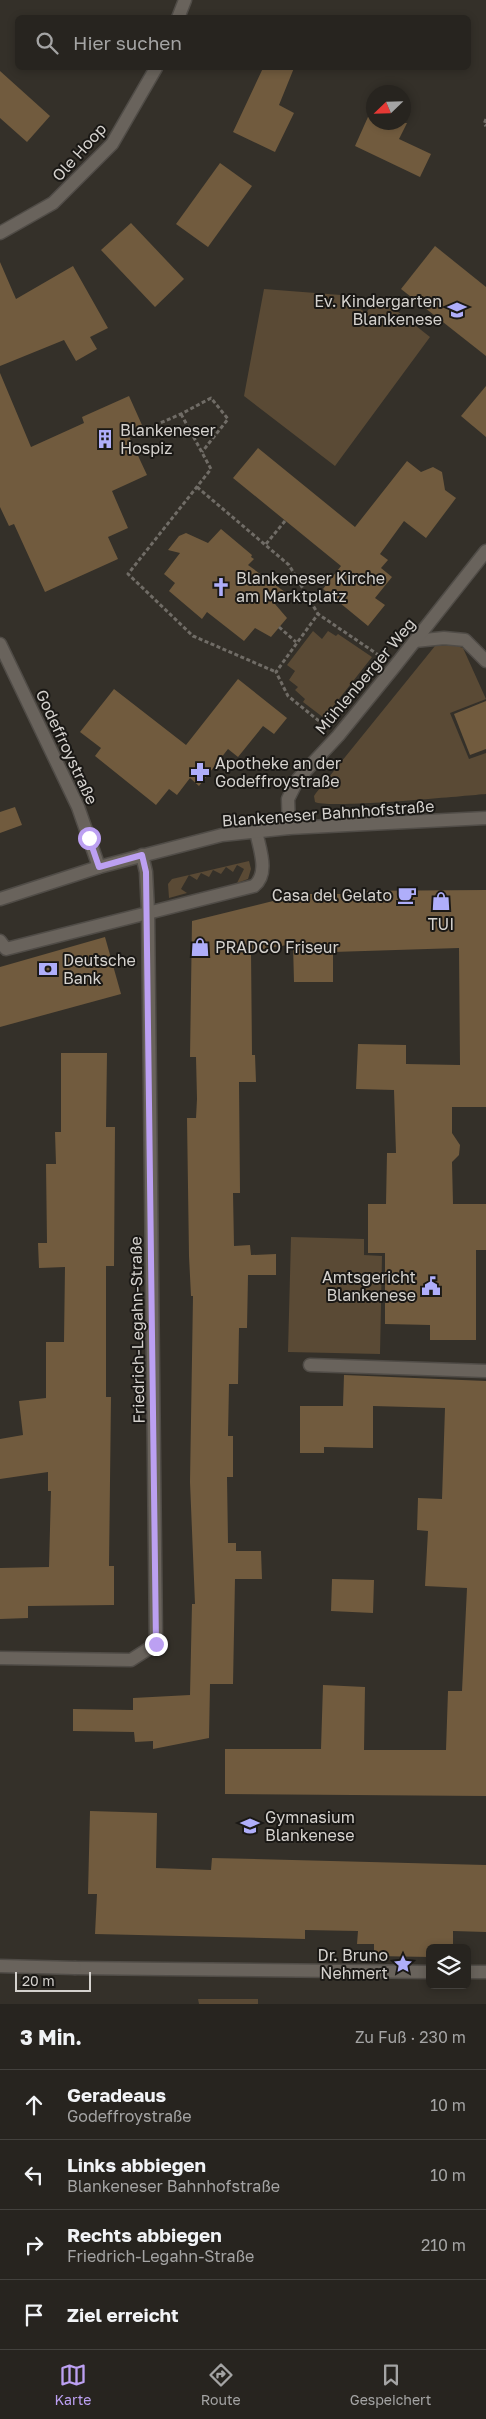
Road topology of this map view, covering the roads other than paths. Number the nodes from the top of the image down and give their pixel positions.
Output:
1 (185, 0) edge
2 (179, 15) edge
3 (155, 70) edge
4 (0, 233) edge
5 (486, 551) edge
6 (415, 641) junction
7 (0, 644) edge
8 (486, 661) edge
9 (486, 818) edge
10 (289, 828) junction
11 (256, 831) junction
12 (142, 855) junction
13 (99, 867) junction
14 (0, 898) edge
15 (148, 911) junction
16 (0, 941) edge
17 (310, 1365) dead end
18 (486, 1371) edge
19 (0, 1658) edge
20 (0, 1966) edge
21 (426, 1972) edge
22 (471, 1972) edge
23 (486, 1972) edge

1 - 2 street
3 - 4 street, Ole Hoop
5 - 6 street, Mühlenberger Weg
6 - 8 street
6 - 10 street, Mühlenberger Weg
7 - 13 street, Godeffroystraße
9 - 10 street, Blankeneser Bahnhofstraße
10 - 11 street, Blankeneser Bahnhofstraße
11 - 12 street, Blankeneser Bahnhofstraße
11 - 15 street
12 - 13 street, Blankeneser Bahnhofstraße
12 - 15 street, Friedrich-Legahn-Straße
13 - 14 street, Blankeneser Bahnhofstraße
15 - 16 street
15 - 19 street, Friedrich-Legahn-Straße
17 - 18 street
20 - 21 street
22 - 23 street

